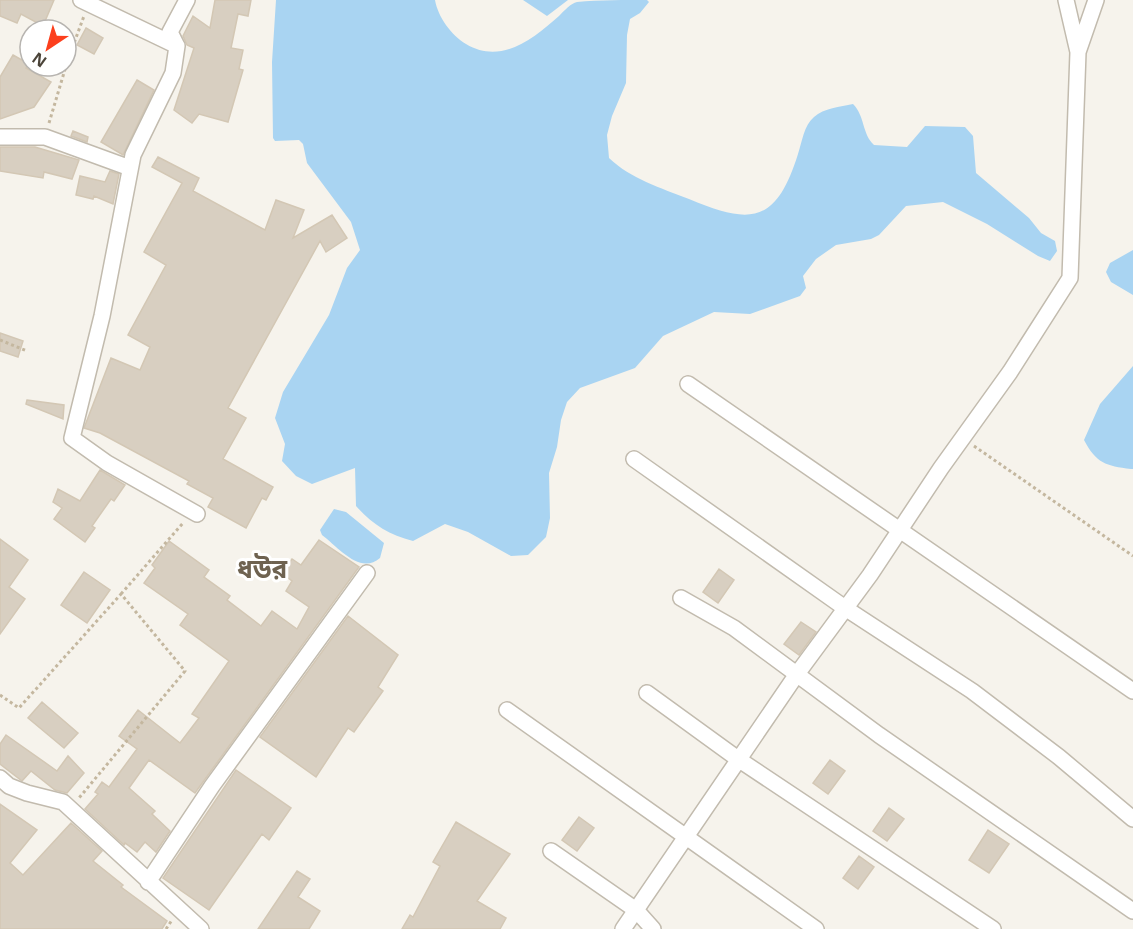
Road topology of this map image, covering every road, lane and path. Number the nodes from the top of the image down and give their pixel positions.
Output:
1 (187, 0) edge
2 (1066, 0) edge
3 (1096, 0) edge
4 (87, 1) edge
5 (78, 29) edge
6 (177, 46) junction
7 (1078, 52) junction
8 (62, 78) edge
9 (0, 137) edge
10 (45, 137) junction
11 (130, 168) junction
12 (0, 340) edge
13 (27, 351) dead end
14 (688, 384) dead end
15 (962, 438) junction
16 (634, 459) dead end
17 (195, 513) joint
18 (901, 530) junction
19 (1133, 556) edge
20 (366, 573) dead end
21 (121, 594) junction
22 (681, 598) dead end
23 (845, 608) junction
24 (797, 674) junction
25 (1133, 691) edge
26 (647, 693) dead end
27 (0, 695) edge
28 (507, 710) dead end
29 (738, 759) junction
30 (0, 778) edge
31 (70, 809) junction
32 (1133, 819) edge
33 (686, 838) junction
34 (550, 851) dead end
35 (148, 882) junction
36 (636, 910) junction
37 (1133, 911) edge
38 (201, 929) edge
39 (622, 929) edge
40 (653, 929) edge
41 (816, 929) edge
42 (993, 929) edge

1 - 6 street
2 - 7 street
3 - 7 street
4 - 5 path
4 - 6 street
6 - 11 street
7 - 15 street
8 - 10 path
9 - 10 street
10 - 11 street
11 - 17 street
12 - 13 path
14 - 18 street
15 - 18 street
15 - 19 path
16 - 23 street
17 - 21 path
18 - 23 street
18 - 25 street
20 - 35 street
21 - 27 path
21 - 31 path
22 - 24 street
23 - 24 street
23 - 32 street
24 - 29 street
24 - 37 street
26 - 29 street
28 - 33 street
29 - 33 street
29 - 42 street
30 - 31 street
31 - 35 street
33 - 36 street
33 - 41 street
34 - 36 street
35 - 38 street
36 - 39 street
36 - 40 street

